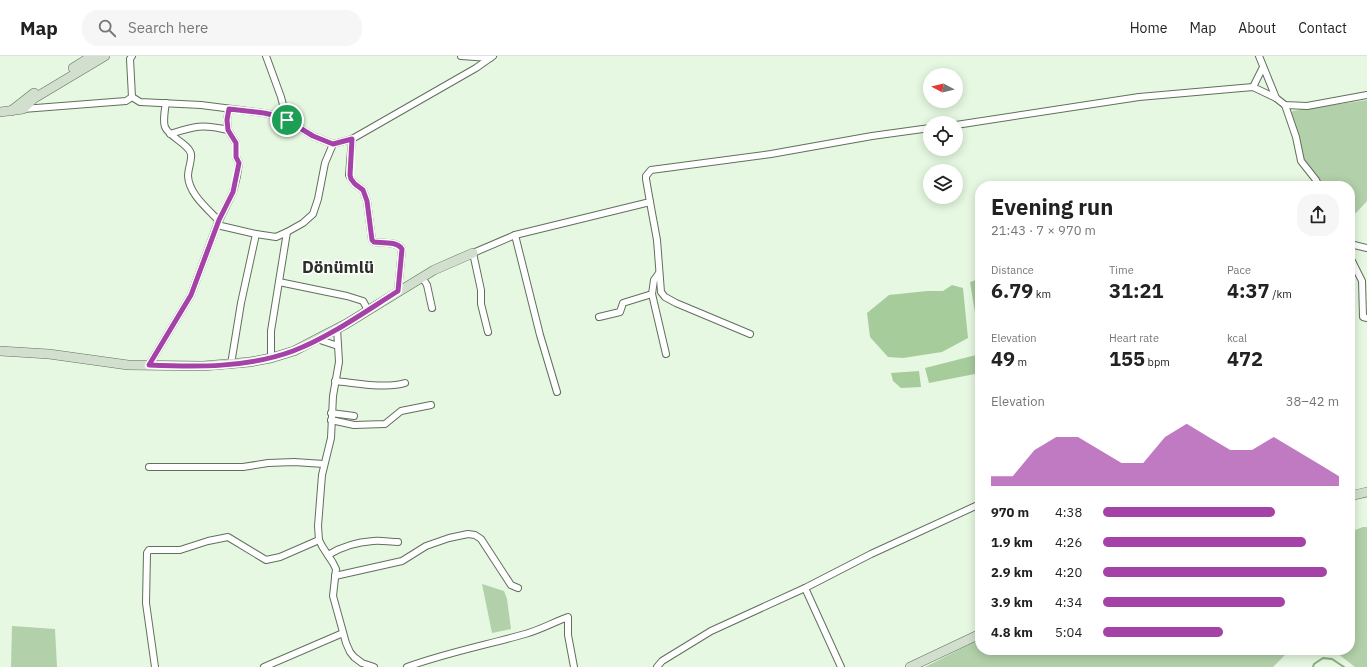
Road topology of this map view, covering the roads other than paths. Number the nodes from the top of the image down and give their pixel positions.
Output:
1 (92, 56) edge
2 (105, 56) edge
3 (132, 56) edge
4 (266, 56) edge
5 (461, 56) edge
6 (1259, 56) edge
7 (492, 57) edge
8 (1263, 68) junction
9 (1253, 87) junction
10 (1367, 95) edge
11 (132, 97) junction
12 (1276, 98) junction
13 (166, 103) junction
14 (1285, 105) junction
15 (229, 109) junction
16 (23, 110) junction
17 (11, 111) junction
18 (0, 112) edge
19 (287, 120) junction
20 (963, 124) edge
21 (923, 129) edge
22 (228, 130) junction
23 (170, 134) junction
24 (352, 139) junction
25 (333, 144) junction
26 (1316, 181) edge
27 (650, 202) junction
28 (218, 223) junction
29 (287, 232) junction
30 (256, 234) junction
31 (515, 235) junction
32 (1355, 245) edge
33 (1367, 248) edge
34 (473, 252) junction
35 (1355, 267) edge
36 (659, 273) junction
37 (422, 277) junction
38 (279, 282) junction
39 (398, 291) junction
40 (652, 294) junction
41 (432, 308) dead end
42 (368, 310) junction
43 (599, 317) dead end
44 (1367, 318) edge
45 (337, 328) junction
46 (488, 332) dead end
47 (750, 334) dead end
48 (317, 339) junction
49 (338, 346) junction
50 (0, 351) edge
51 (666, 354) dead end
52 (270, 358) junction
53 (231, 364) junction
54 (149, 365) junction
55 (335, 381) junction
56 (405, 382) dead end
57 (557, 392) dead end
58 (431, 406) dead end
59 (354, 416) dead end
60 (331, 417) junction
61 (324, 464) junction
62 (149, 467) dead end
63 (1367, 492) edge
64 (1355, 495) edge
65 (975, 506) edge
66 (319, 540) junction
67 (398, 542) dead end
68 (328, 555) junction
69 (336, 576) junction
70 (518, 588) dead end
71 (805, 588) junction
72 (343, 633) junction
73 (975, 636) edge
74 (155, 667) edge
75 (264, 667) edge
76 (374, 667) edge
77 (406, 667) edge
78 (574, 667) edge
79 (657, 667) edge
80 (841, 667) edge
81 (910, 667) edge

1 - 17 street
2 - 16 street
3 - 11 street
4 - 19 street
5 - 7 street
6 - 8 street
7 - 24 street
8 - 9 street
8 - 12 street
9 - 12 street
9 - 20 street
10 - 14 street
11 - 13 street
11 - 16 street
12 - 14 street
13 - 15 street
13 - 23 street
14 - 26 street
15 - 19 street
15 - 22 street
16 - 17 street
17 - 18 street
19 - 25 street
21 - 27 street
22 - 23 street
22 - 28 street
23 - 28 street
24 - 25 street
24 - 39 street
25 - 29 street
27 - 31 street
27 - 36 street
28 - 30 street
28 - 54 street
29 - 30 street
29 - 38 street
30 - 53 street
31 - 34 street
31 - 57 street
32 - 33 street
34 - 37 street
34 - 46 street
35 - 44 street
36 - 40 street
36 - 47 street
37 - 39 street
37 - 41 street
38 - 42 street
38 - 52 street
39 - 42 street
40 - 43 street
40 - 51 street
42 - 45 street
45 - 48 street
45 - 49 street
48 - 49 street
48 - 52 street
49 - 55 street
50 - 54 street
52 - 53 street
53 - 54 street
55 - 56 street
55 - 60 street
58 - 60 street
59 - 60 street
60 - 61 street
61 - 62 street
61 - 66 street
63 - 64 street
65 - 71 street
66 - 68 street
66 - 74 street
67 - 68 street
68 - 69 street
69 - 70 street
69 - 72 street
71 - 79 street
71 - 80 street
72 - 75 street
72 - 76 street
73 - 81 street
77 - 78 street

